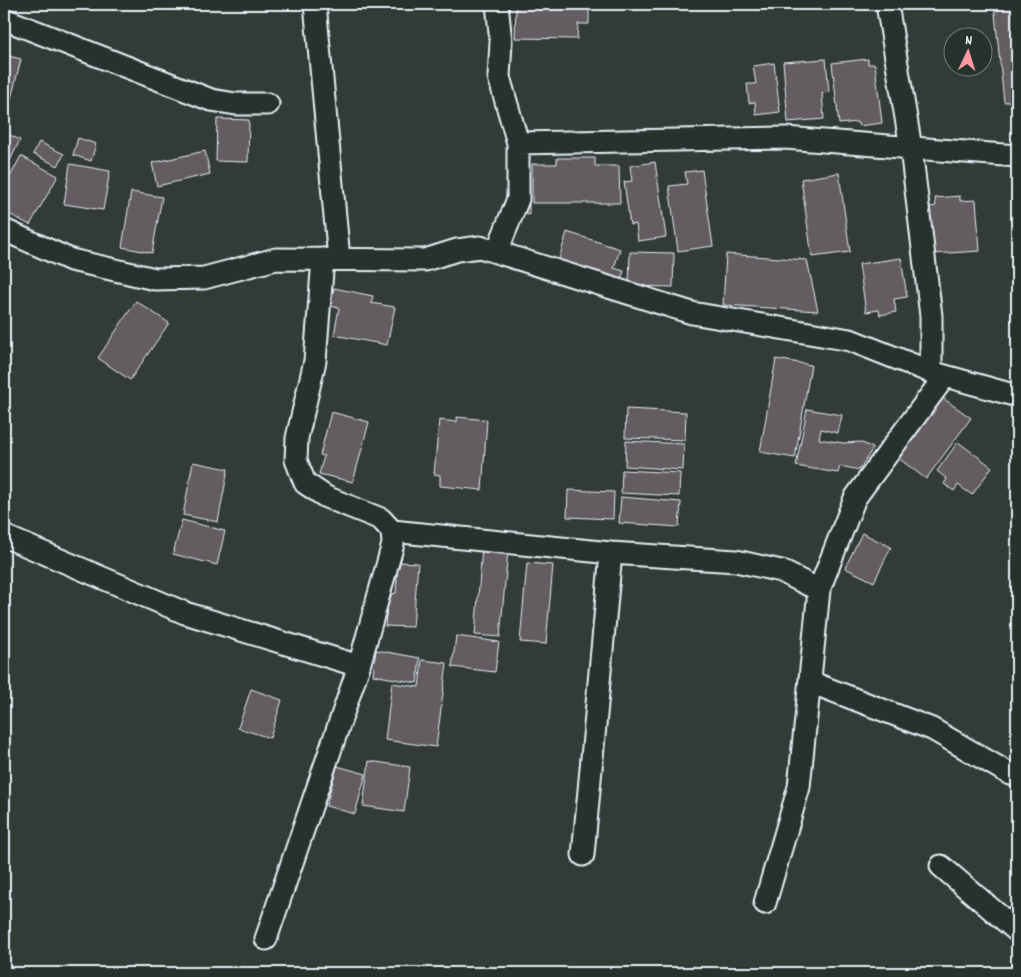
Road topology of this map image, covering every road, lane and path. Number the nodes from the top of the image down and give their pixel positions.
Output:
1 (316, 4) edge
2 (497, 4) edge
3 (887, 4) edge
4 (4, 18) edge
5 (268, 104) dead end
6 (518, 143) junction
7 (911, 148) junction
8 (1017, 156) edge
9 (4, 230) edge
10 (497, 251) junction
11 (331, 259) junction
12 (938, 374) junction
13 (1017, 396) edge
14 (392, 531) junction
15 (4, 536) edge
16 (611, 552) junction
17 (820, 590) junction
18 (359, 666) junction
19 (810, 682) junction
20 (1010, 774) dead end
21 (583, 855) dead end
22 (941, 866) dead end
23 (765, 903) dead end
24 (1017, 931) edge
25 (266, 939) dead end

1 - 11 street
2 - 6 street
3 - 7 street
4 - 5 street
6 - 7 street
6 - 10 street
7 - 8 street
7 - 12 street
9 - 11 street
10 - 11 street
10 - 12 street
11 - 14 street
12 - 13 street
12 - 17 street
14 - 16 street
14 - 18 street
15 - 18 street
16 - 17 street
16 - 21 street
17 - 19 street
18 - 25 street
19 - 20 street
19 - 23 street
22 - 24 street

